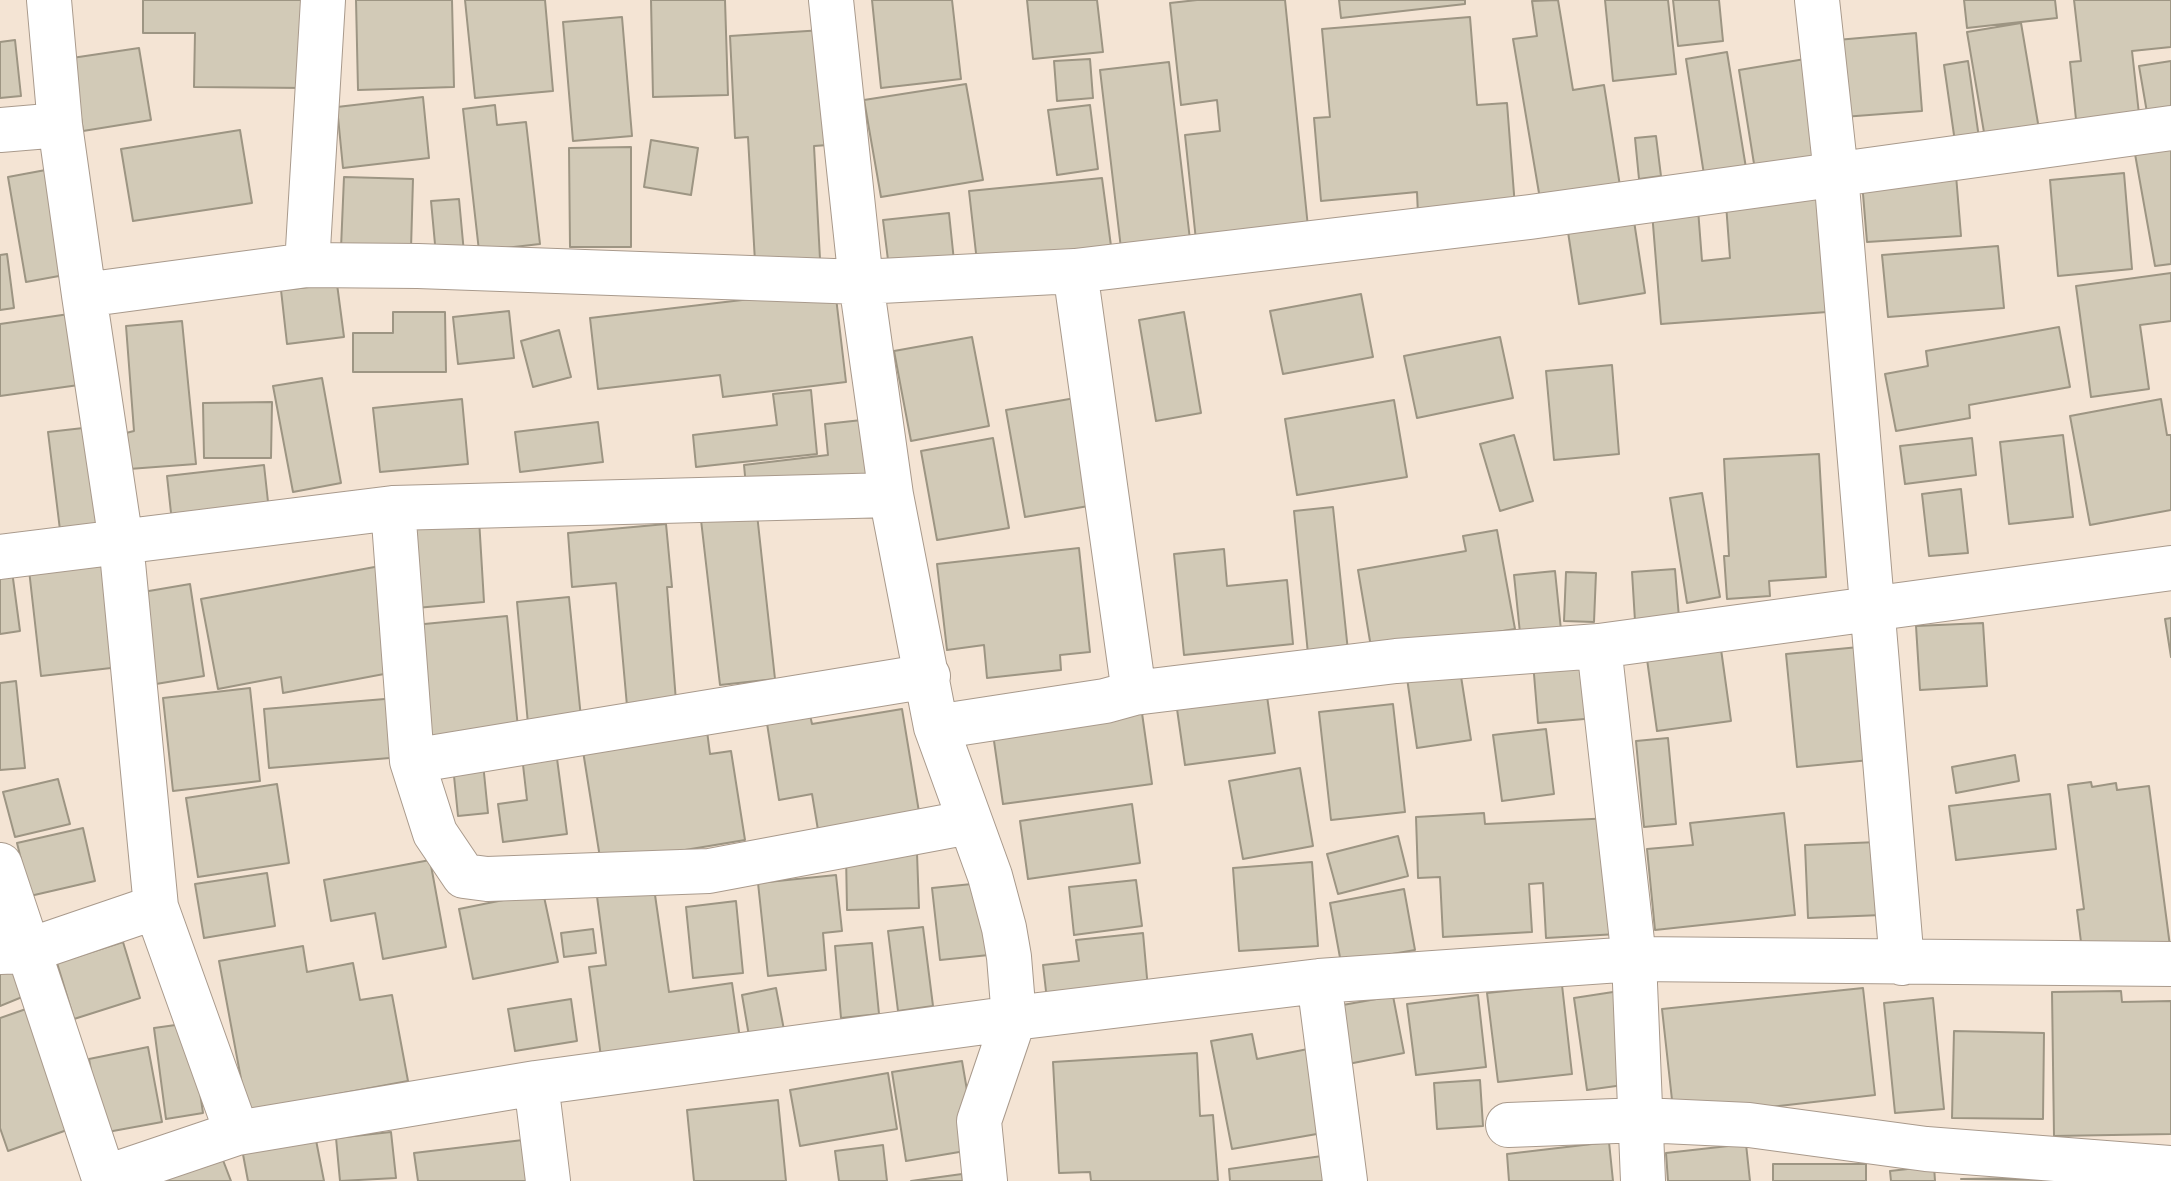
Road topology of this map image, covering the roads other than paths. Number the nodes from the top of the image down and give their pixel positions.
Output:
1 (49, 0) edge
2 (323, 0) edge
3 (831, 0) edge
4 (1817, 0) edge
5 (60, 125) junction
6 (2171, 128) edge
7 (0, 130) edge
8 (1836, 174) junction
9 (307, 265) junction
10 (1075, 271) junction
11 (861, 282) junction
12 (84, 295) junction
13 (891, 495) junction
14 (393, 508) junction
15 (121, 542) junction
16 (0, 557) edge
17 (2171, 568) edge
18 (1871, 607) junction
19 (1599, 646) junction
20 (928, 676) junction
21 (1134, 693) junction
22 (936, 727) junction
23 (412, 761) junction
24 (970, 822) junction
25 (0, 865) edge
26 (156, 907) junction
27 (14, 952) edge
28 (1634, 959) junction
29 (1902, 963) junction
30 (2171, 964) edge
31 (1319, 981) junction
32 (1014, 1018) junction
33 (536, 1083) junction
34 (1642, 1120) junction
35 (1508, 1125) dead end
36 (237, 1133) junction
37 (2171, 1168) edge
38 (105, 1179) edge
39 (548, 1181) edge
40 (985, 1181) edge
41 (1345, 1181) edge
42 (1643, 1181) edge

1 - 5 street
2 - 9 street
3 - 11 street
4 - 8 street
5 - 7 street
5 - 12 street
6 - 8 street
8 - 10 street
8 - 18 street
9 - 11 street
9 - 12 street
10 - 11 street
10 - 21 street
11 - 13 street
12 - 15 street
13 - 14 street
13 - 20 street
14 - 15 street
14 - 23 street
15 - 16 street
15 - 26 street
17 - 18 street
18 - 19 street
18 - 29 street
19 - 21 street
19 - 28 street
20 - 22 street
20 - 23 street
21 - 22 street
22 - 24 street
23 - 24 street
24 - 32 street
25 - 27 street
26 - 27 street
26 - 36 street
27 - 38 street
28 - 29 street
28 - 31 street
28 - 34 street
29 - 30 street
31 - 32 street
31 - 41 street
32 - 33 street
32 - 40 street
33 - 36 street
33 - 39 street
34 - 35 street
34 - 37 street
34 - 42 street
36 - 38 street

